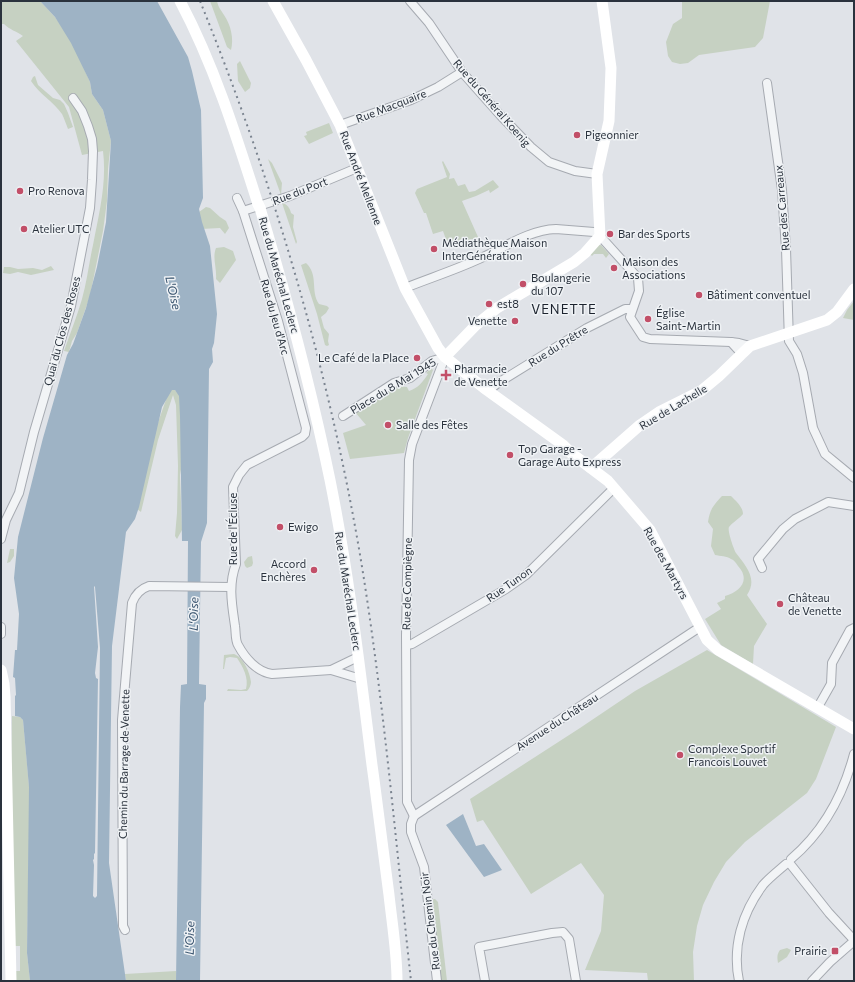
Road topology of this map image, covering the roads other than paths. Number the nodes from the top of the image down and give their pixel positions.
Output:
1 (180, 1) edge
2 (273, 1) edge
3 (410, 1) edge
4 (602, 1) edge
5 (462, 72) junction
6 (767, 83) dead end
7 (73, 98) dead end
8 (340, 124) junction
9 (357, 168) junction
10 (596, 174) junction
11 (237, 198) dead end
12 (243, 211) junction
13 (600, 236) junction
14 (405, 288) junction
15 (854, 290) edge
16 (632, 310) junction
17 (788, 333) junction
18 (748, 348) junction
19 (445, 357) junction
20 (488, 391) junction
21 (343, 416) dead end
22 (302, 437) joint
23 (591, 468) junction
24 (854, 478) edge
25 (614, 488) junction
26 (854, 506) edge
27 (1, 539) edge
28 (762, 568) dead end
29 (230, 587) junction
30 (1, 626) edge
31 (700, 627) junction
32 (854, 628) edge
33 (1, 634) edge
34 (407, 645) junction
35 (358, 657) junction
36 (342, 665) junction
37 (1, 670) edge
38 (331, 670) junction
39 (344, 674) junction
40 (361, 679) junction
41 (818, 707) junction
42 (853, 726) edge
43 (854, 754) edge
44 (414, 816) junction
45 (789, 863) junction
46 (125, 930) dead end
47 (854, 941) edge
48 (12, 981) edge
49 (397, 981) edge
50 (437, 981) edge
51 (484, 981) edge
52 (576, 981) edge
53 (739, 981) edge
54 (812, 981) edge

1 - 35 street, Rue du Maréchal Leclerc
2 - 8 street, Rue André Mellenne
3 - 5 street, Rue du Général Koenig
4 - 10 street
5 - 8 street, Rue Macquaire
5 - 10 street, Rue du Général Koenig
6 - 17 street, Rue des Carreaux
7 - 27 street, Quai du Clos des Roses
8 - 9 street, Rue André Mellenne
9 - 12 street, Rue du Port
9 - 14 street, Rue André Mellenne
10 - 13 street
11 - 12 street, Rue du Jeu d'Arc
12 - 22 street, Rue du Jeu d'Arc
13 - 14 street
13 - 16 street
13 - 19 street
14 - 19 street, Rue André Mellenne
15 - 17 street
16 - 18 street
16 - 20 street, Rue du Prêtre
17 - 18 street
17 - 24 street
18 - 23 street, Rue de Lachelle
19 - 20 street, Rue des Martyrs
19 - 21 street, Place du 8 Mai 1945
19 - 34 street, Rue de Compiègne
20 - 23 street, Rue des Martyrs
22 - 29 street, Rue de l'Écluse
23 - 25 street, Rue des Martyrs
25 - 31 street, Rue des Martyrs
25 - 34 street, Rue Tunon
26 - 28 street
29 - 38 street, Rue de l'Écluse
29 - 46 street, Chemin du Barrage de Venette
30 - 33 street
31 - 41 street, Rue des Martyrs
31 - 44 street, Avenue du Château
32 - 41 street
34 - 44 street, Rue de Compiègne
35 - 36 street, Rue de l'Écluse
35 - 40 street, Rue du Maréchal Leclerc
36 - 38 street, Rue de l'Écluse
36 - 39 street
37 - 48 street
38 - 39 street
39 - 40 street
40 - 49 street, Rue du Maréchal Leclerc
41 - 42 street, Rue des Martyrs
43 - 45 street
44 - 50 street, Rue du Chemin Noir
45 - 47 street
45 - 53 street
47 - 54 street
51 - 52 street

